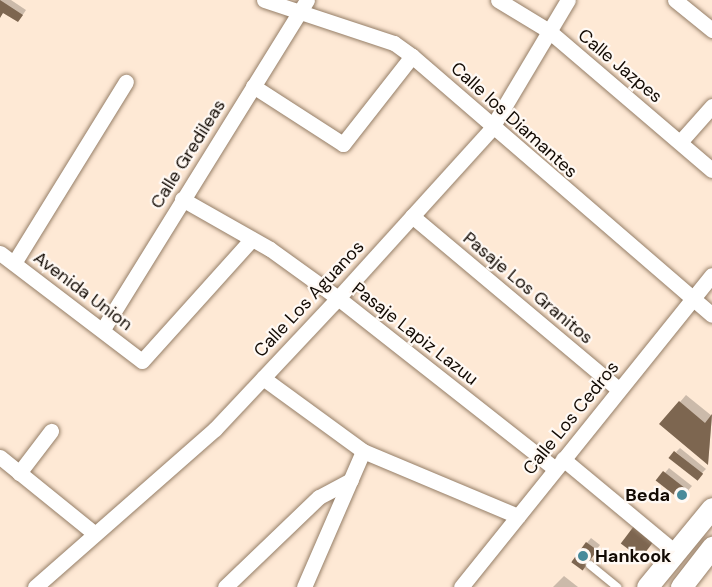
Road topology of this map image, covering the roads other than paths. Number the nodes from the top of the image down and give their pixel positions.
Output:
1 (264, 0) edge
2 (498, 0) edge
3 (568, 0) edge
4 (675, 0) edge
5 (303, 6) edge
6 (712, 30) edge
7 (549, 31) junction
8 (412, 56) junction
9 (126, 82) dead end
10 (253, 86) junction
11 (712, 106) edge
12 (491, 129) junction
13 (680, 142) junction
14 (712, 170) edge
15 (183, 199) junction
16 (412, 216) junction
17 (252, 239) junction
18 (0, 253) edge
19 (14, 263) junction
20 (712, 274) edge
21 (338, 298) junction
22 (691, 300) junction
23 (712, 315) edge
24 (103, 329) junction
25 (263, 378) junction
26 (619, 390) junction
27 (51, 431) dead end
28 (363, 451) junction
29 (0, 457) edge
30 (559, 464) junction
31 (20, 473) junction
32 (351, 480) junction
33 (518, 516) junction
34 (709, 518) edge
35 (95, 534) junction
36 (712, 547) edge
37 (675, 552) junction
38 (590, 565) dead end
39 (35, 587) edge
40 (225, 587) edge
41 (304, 587) edge
42 (461, 587) edge
43 (617, 587) edge
44 (647, 587) edge
45 (681, 587) edge

1 - 5 street, Calle los Diamantes
2 - 7 street, Calle Jazpes
3 - 7 street, Calle Los Aguanos
4 - 6 street
5 - 8 street, Calle los Diamantes
5 - 10 street, Calle Gredileas
7 - 12 street, Calle Los Aguanos
7 - 13 street, Calle Jazpes
8 - 10 street
8 - 12 street, Calle los Diamantes
9 - 19 street
10 - 15 street, Calle Gredileas
11 - 13 street
12 - 16 street, Calle Los Aguanos
12 - 22 street, Calle los Diamantes
13 - 14 street, Calle Jazpes
15 - 17 street, Pasaje Lapiz Lazuu
15 - 24 street, Calle Gredileas
16 - 21 street, Calle Los Aguanos
16 - 26 street, Pasaje Los Granitos
17 - 21 street, Pasaje Lapiz Lazuu
17 - 24 street, Avenida Union
18 - 19 street, Avenida Union
19 - 24 street, Avenida Union
20 - 22 street, Calle Los Cedros
21 - 25 street, Calle Los Aguanos
21 - 30 street, Pasaje Lapiz Lazuu
22 - 23 street, Calle los Diamantes
22 - 26 street, Calle Los Cedros
25 - 28 street
25 - 35 street, Calle Los Aguanos
26 - 30 street, Calle Los Cedros
27 - 31 street
28 - 32 street
28 - 33 street
29 - 31 street
30 - 33 street, Calle Los Cedros
30 - 37 street, Pasaje Lapiz Lazuu
31 - 35 street
32 - 40 street
32 - 41 street
33 - 42 street, Calle Los Cedros
34 - 37 main road
35 - 39 street, Calle Los Aguanos
36 - 45 main road
37 - 44 main road
38 - 43 lane

